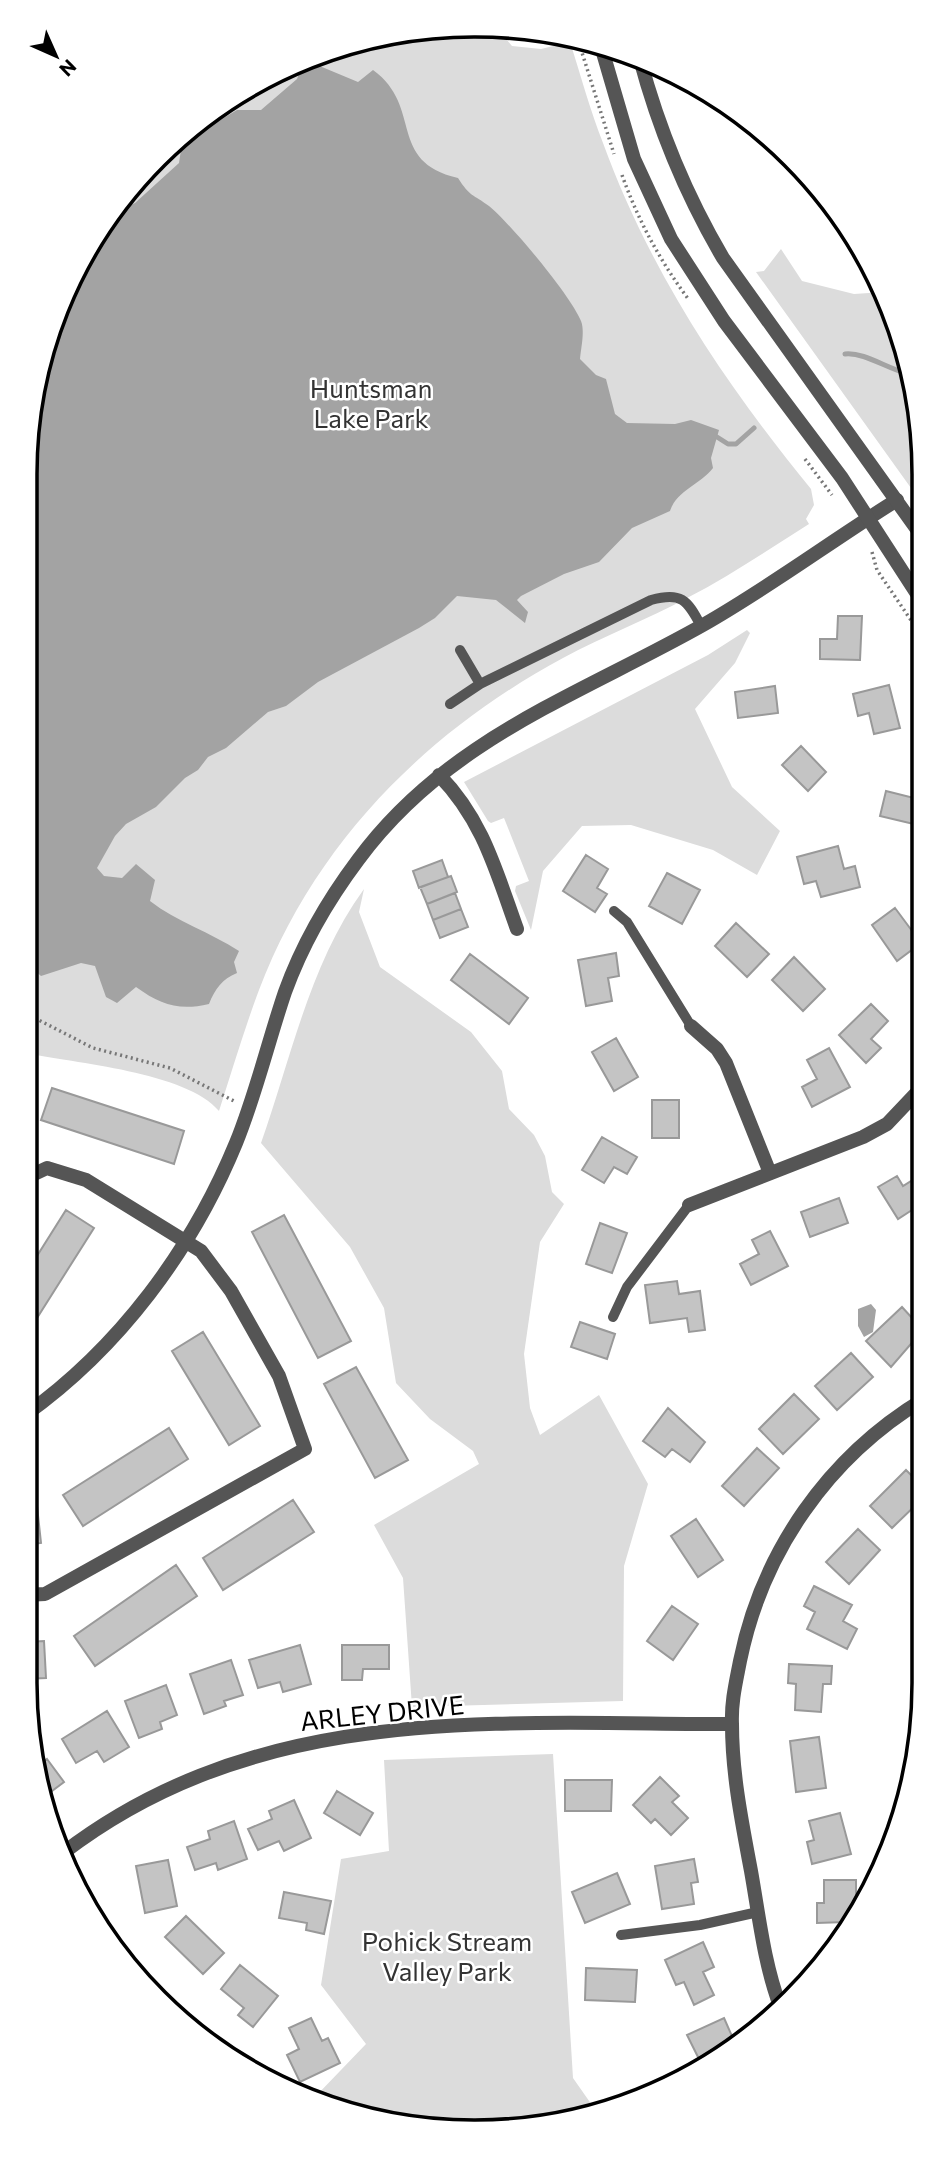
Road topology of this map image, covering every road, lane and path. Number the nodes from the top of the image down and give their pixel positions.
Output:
1 (604, 57) edge
2 (643, 70) edge
3 (897, 500) junction
4 (868, 517) junction
5 (912, 522) edge
6 (872, 551) dead end
7 (912, 586) edge
8 (912, 622) edge
9 (701, 626) junction
10 (460, 650) dead end
11 (481, 684) junction
12 (450, 704) dead end
13 (439, 775) junction
14 (614, 911) dead end
15 (517, 929) dead end
16 (37, 1020) edge
17 (691, 1026) joint
18 (912, 1098) edge
19 (248, 1108) junction
20 (37, 1173) edge
21 (770, 1173) junction
22 (689, 1205) joint
23 (186, 1241) junction
24 (613, 1317) dead end
25 (37, 1404) edge
26 (912, 1407) edge
27 (37, 1594) edge
28 (732, 1724) junction
29 (69, 1849) edge
30 (758, 1912) junction
31 (621, 1935) dead end
32 (778, 1998) edge

1 - 4 street
2 - 3 street
3 - 4 street
3 - 5 street
4 - 7 street
4 - 9 street
6 - 8 path
9 - 11 lane
9 - 13 street
10 - 11 lane
11 - 12 lane
13 - 15 street
13 - 19 street
14 - 17 lane
16 - 19 path
17 - 21 street
18 - 21 street
19 - 23 street
20 - 23 street
21 - 22 street
22 - 24 lane
23 - 25 street
23 - 27 street
26 - 28 street
28 - 29 street, ARLEY DRIVE
28 - 30 street
30 - 31 lane
30 - 32 street

